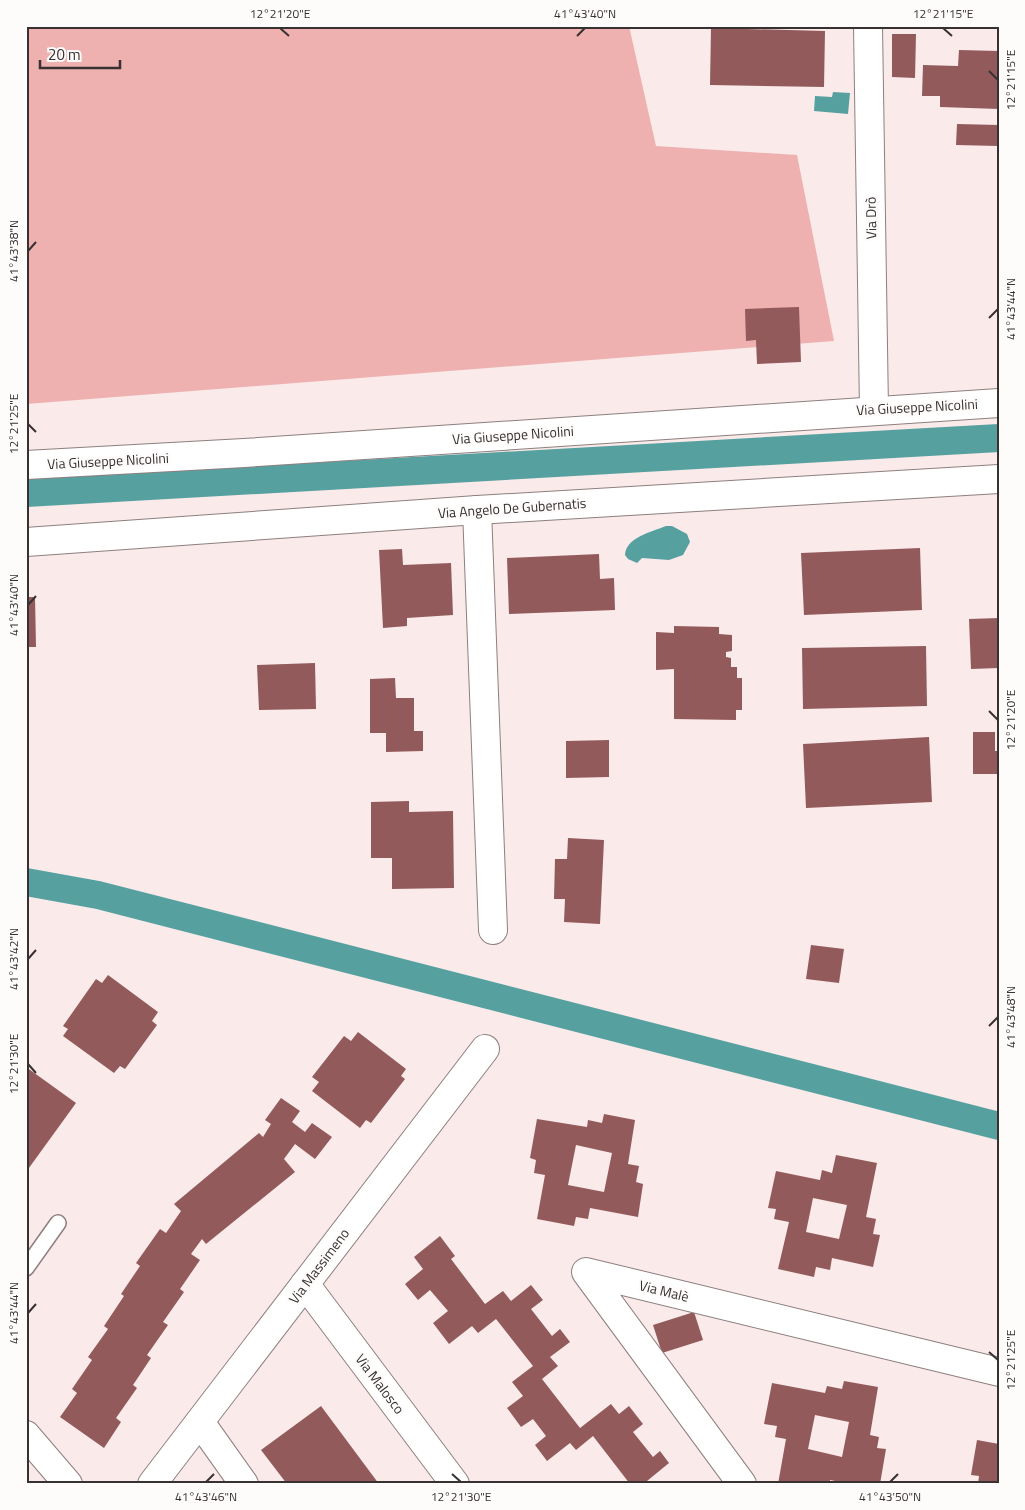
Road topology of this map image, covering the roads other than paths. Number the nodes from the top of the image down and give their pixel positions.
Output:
1 (868, 26) edge
2 (999, 403) edge
3 (874, 410) junction
4 (26, 465) edge
5 (999, 479) edge
6 (478, 510) junction
7 (26, 542) edge
8 (493, 930) dead end
9 (485, 1049) dead end
10 (58, 1223) dead end
11 (26, 1268) edge
12 (305, 1284) junction
13 (999, 1372) edge
14 (200, 1422) junction
15 (26, 1435) edge
16 (68, 1484) edge
17 (152, 1484) edge
18 (244, 1484) edge
19 (455, 1484) edge
20 (742, 1484) edge

1 - 3 street, Via Drò
2 - 3 street, Via Giuseppe Nicolini
3 - 4 street, Via Giuseppe Nicolini
5 - 6 street, Via Angelo De Gubernatis
6 - 7 street, Via Angelo De Gubernatis
6 - 8 street
9 - 12 street, Via Massimeno
10 - 11 lane
12 - 14 street, Via Massimeno
12 - 19 street, Via Malosco
13 - 20 street, Via Malè
14 - 17 street, Via Massimeno
14 - 18 street
15 - 16 street

